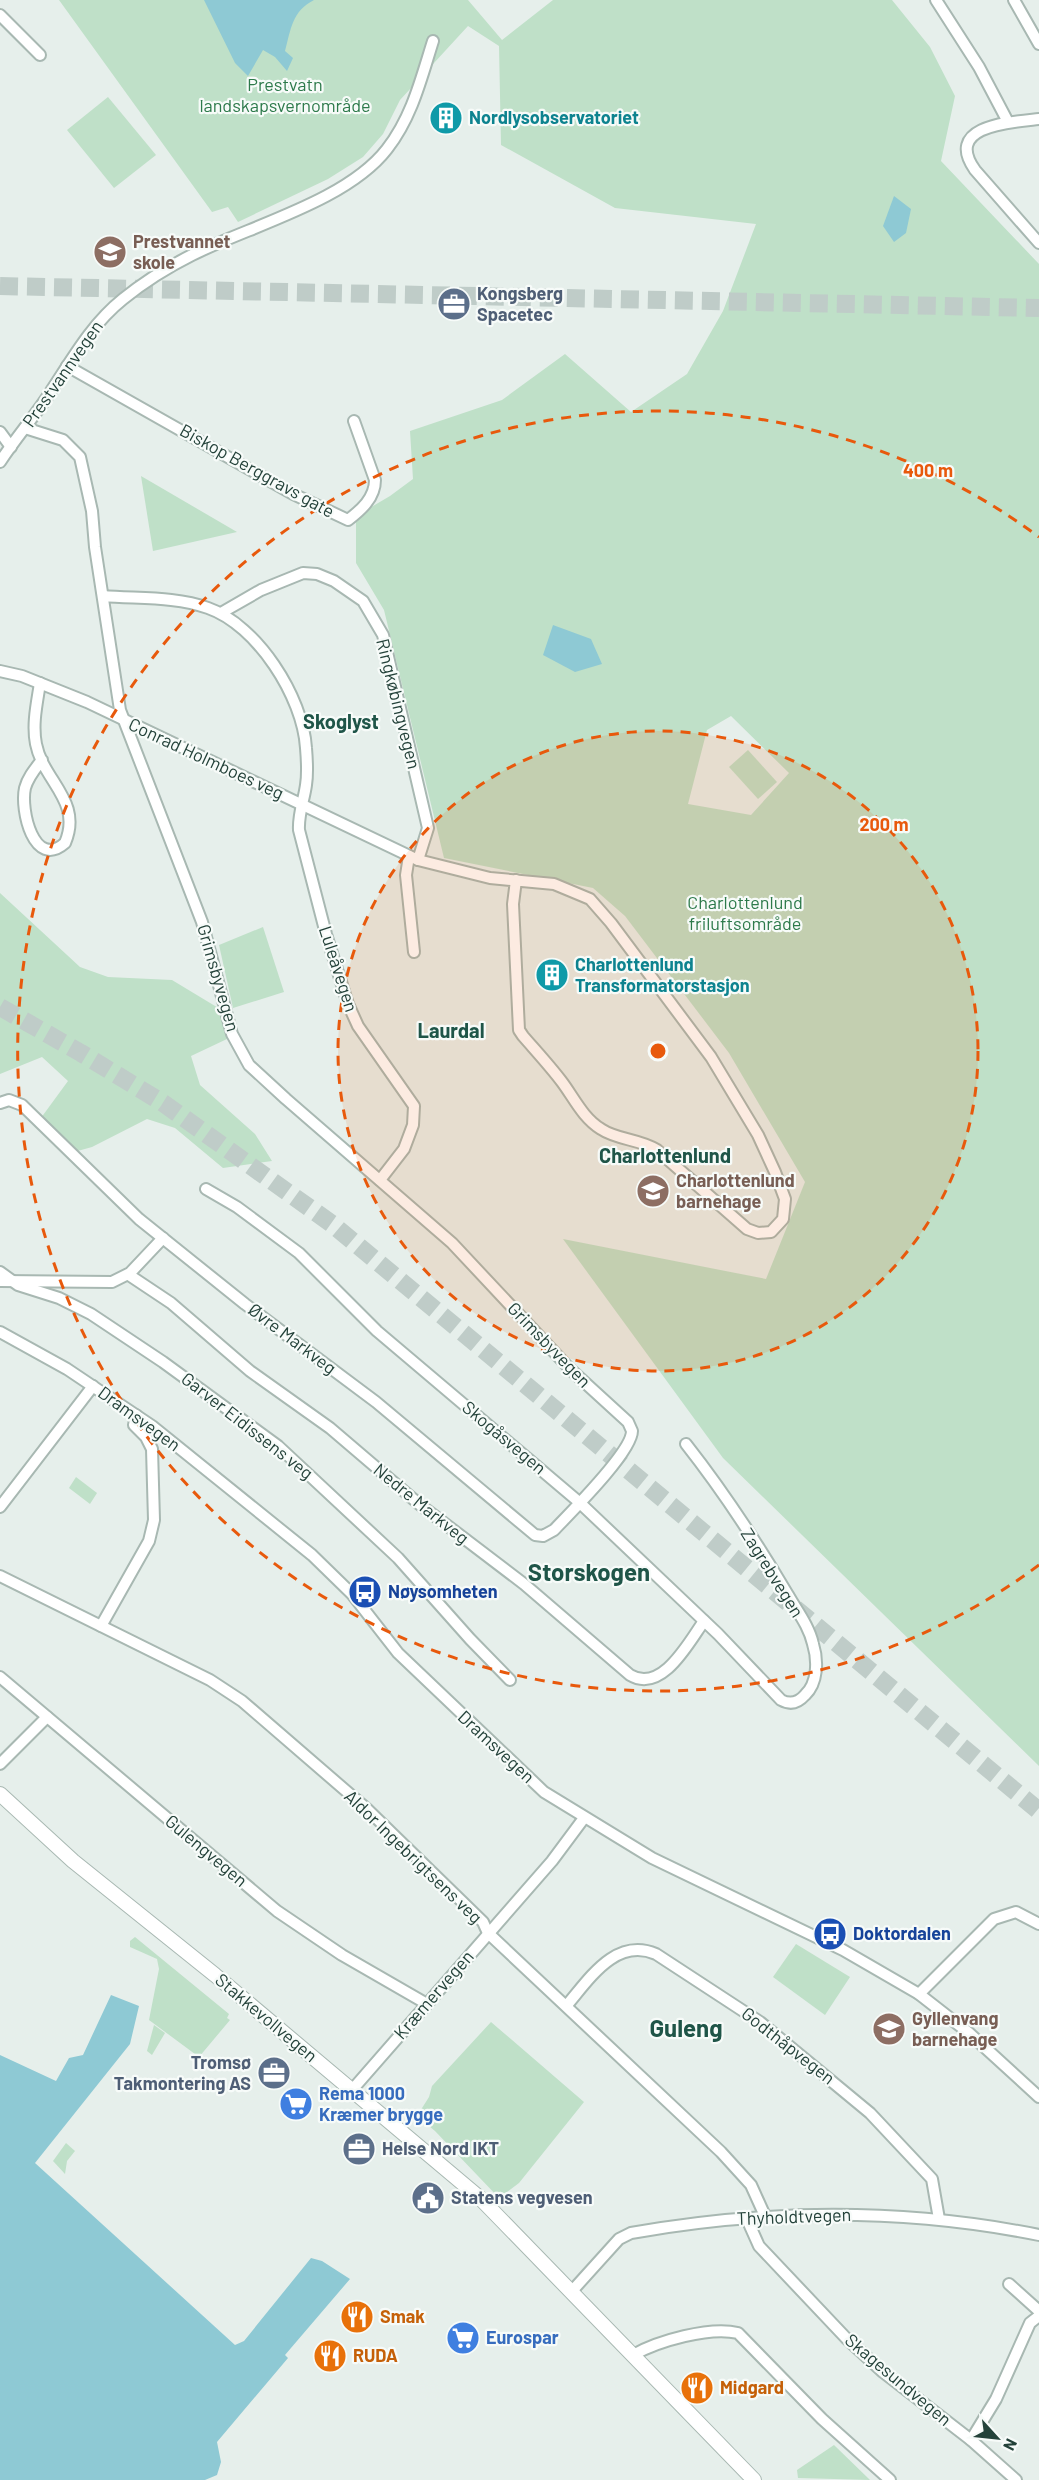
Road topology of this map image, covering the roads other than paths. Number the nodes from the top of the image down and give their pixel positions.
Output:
1 (936, 0) edge
2 (1014, 0) edge
3 (0, 15) edge
4 (432, 41) dead end
5 (1039, 44) edge
6 (40, 55) dead end
7 (1039, 119) edge
8 (1008, 122) junction
9 (1039, 243) edge
10 (67, 366) junction
11 (354, 421) dead end
12 (25, 428) junction
13 (0, 432) edge
14 (11, 447) junction
15 (0, 462) edge
16 (103, 596) junction
17 (221, 614) junction
18 (0, 671) edge
19 (40, 683) junction
20 (124, 721) junction
21 (42, 760) junction
22 (302, 804) junction
23 (413, 858) junction
24 (516, 880) junction
25 (414, 952) dead end
26 (5, 1102) edge
27 (380, 1180) junction
28 (206, 1189) dead end
29 (164, 1238) junction
30 (0, 1272) edge
31 (129, 1275) junction
32 (6, 1281) edge
33 (0, 1332) edge
34 (93, 1386) junction
35 (136, 1415) junction
36 (686, 1444) dead end
37 (579, 1502) junction
38 (0, 1507) edge
39 (0, 1576) edge
40 (704, 1621) junction
41 (101, 1626) junction
42 (0, 1677) edge
43 (510, 1680) dead end
44 (789, 1703) joint
45 (47, 1717) junction
46 (0, 1764) edge
47 (0, 1794) edge
48 (584, 1818) junction
49 (1039, 1924) edge
50 (489, 1933) junction
51 (919, 1994) junction
52 (427, 2004) junction
53 (567, 2005) junction
54 (352, 2090) junction
55 (1039, 2097) edge
56 (765, 2216) junction
57 (746, 2217) junction
58 (939, 2219) junction
59 (1039, 2235) edge
60 (1009, 2284) dead end
61 (572, 2291) junction
62 (1039, 2311) edge
63 (1039, 2316) edge
64 (633, 2355) junction
65 (971, 2440) junction
66 (754, 2480) edge
67 (890, 2480) edge
68 (1016, 2480) edge

1 - 8 street
2 - 5 street
3 - 6 street
4 - 10 street, Prestvannvegen
7 - 8 street
8 - 9 street
10 - 11 street, Biskop Berggravs gate
10 - 12 street, Prestvannvegen
12 - 14 street, Prestvannvegen
12 - 16 street, Grimsbyvegen
13 - 14 street, Prestvannvegen
14 - 15 street, Prestvannvegen
16 - 17 street, Luleåvegen
16 - 20 street, Grimsbyvegen
17 - 22 street, Luleåvegen
17 - 23 street, Ringkøbingvegen
18 - 19 street, Conrad Holmboes veg
19 - 20 street, Conrad Holmboes veg
19 - 21 street
20 - 22 street, Conrad Holmboes veg
20 - 27 street, Grimsbyvegen
21 - 21 street
22 - 23 street, Conrad Holmboes veg
22 - 27 street, Luleåvegen
23 - 24 street, Conrad Holmboes veg
23 - 25 street
24 - 24 street, Conrad Holmboes veg
26 - 29 street, Øvre Markveg
27 - 37 street, Grimsbyvegen
28 - 37 street, Skogåsvegen
29 - 31 street
29 - 37 street, Øvre Markveg
30 - 32 street, Garver Eidissens veg
31 - 32 street
31 - 40 street, Nedre Markveg
32 - 43 street, Garver Eidissens veg
33 - 34 street, Dramsvegen
34 - 35 street, Dramsvegen
34 - 38 street
35 - 41 street
35 - 48 street, Dramsvegen
36 - 44 street, Zagrebvegen
37 - 40 street, Skogåsvegen
39 - 41 street, Aldor Ingebrigtsens veg
40 - 44 street, Skogåsvegen
41 - 50 street, Aldor Ingebrigtsens veg
42 - 45 street, Gulengvegen
45 - 46 street
45 - 52 street, Gulengvegen
47 - 54 street, Stakkevollvegen
48 - 50 street, Kræmervegen
48 - 51 street, Dramsvegen
49 - 51 street
50 - 52 street, Kræmervegen
50 - 53 street, Aldor Ingebrigtsens veg
51 - 55 street, Dramsvegen
52 - 54 street, Kræmervegen
53 - 56 street, Aldor Ingebrigtsens veg
53 - 58 street, Godthåpvegen
54 - 61 street, Stakkevollvegen
56 - 57 street, Thyholdtvegen
56 - 58 street, Thyholdtvegen
57 - 61 street, Thyholdtvegen
57 - 65 street, Skagesundvegen
58 - 59 street, Thyholdtvegen
60 - 62 street
61 - 64 street, Stakkevollvegen
63 - 65 street
64 - 66 street, Stakkevollvegen
64 - 67 street
65 - 68 street, Skagesundvegen

